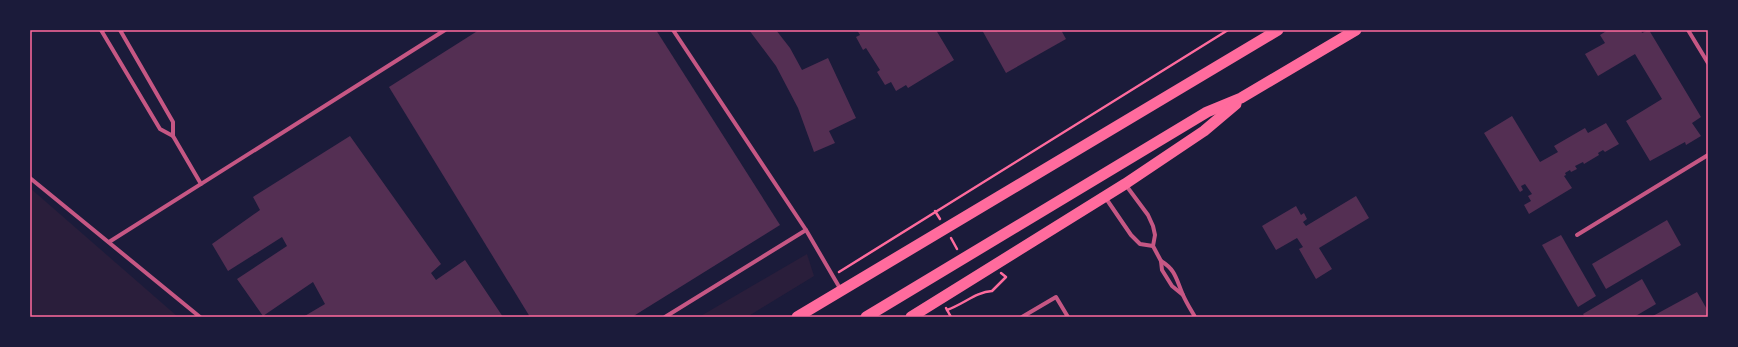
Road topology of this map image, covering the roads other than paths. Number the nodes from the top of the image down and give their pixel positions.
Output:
1 (101, 30) edge
2 (120, 30) edge
3 (446, 30) edge
4 (673, 30) edge
5 (1356, 30) edge
6 (1688, 30) edge
7 (1273, 31) edge
8 (1708, 63) edge
9 (1242, 98) junction
10 (173, 136) junction
11 (1708, 155) edge
12 (30, 178) edge
13 (201, 184) junction
14 (1125, 184) junction
15 (1105, 197) junction
16 (806, 230) junction
17 (1578, 234) dead end
18 (109, 242) junction
19 (1153, 246) junction
20 (1161, 260) junction
21 (842, 290) junction
22 (1182, 295) junction
23 (925, 312) edge
24 (200, 317) edge
25 (665, 317) edge
26 (797, 317) edge
27 (866, 317) edge
28 (910, 317) edge
29 (1022, 317) edge
30 (1068, 317) edge
31 (1195, 317) edge

1 - 10 street
2 - 10 street
3 - 13 street
4 - 16 street
5 - 9 highway
6 - 8 street
7 - 21 highway
9 - 14 highway
9 - 27 highway
10 - 13 street
11 - 17 street
12 - 18 street
13 - 18 street
14 - 15 highway
14 - 19 street
15 - 19 street
15 - 23 highway
16 - 21 street
16 - 25 street
18 - 24 street
19 - 20 street
20 - 22 street
20 - 22 street
21 - 26 highway
22 - 31 street
23 - 28 highway
29 - 30 street

